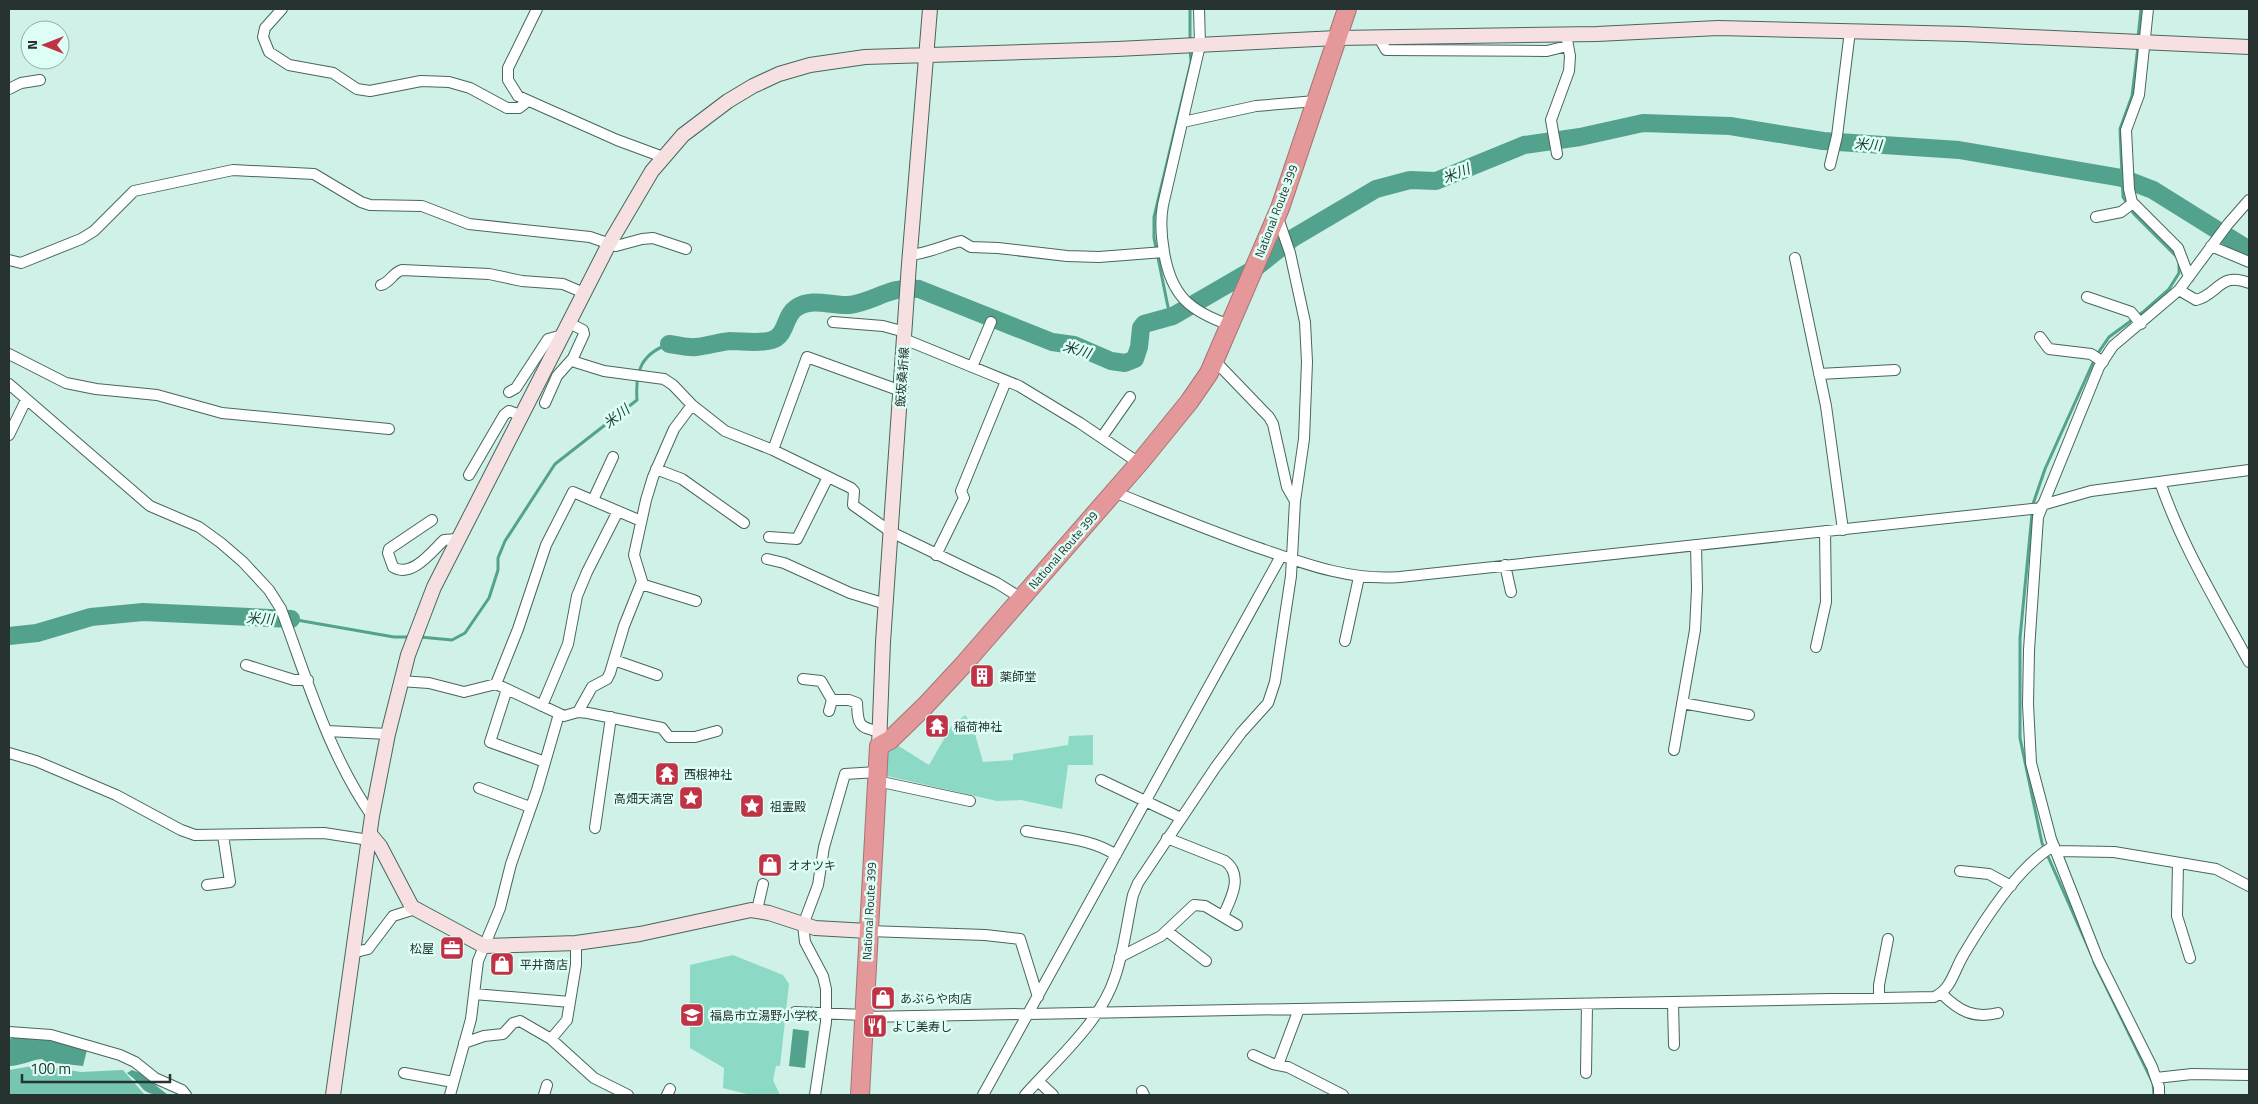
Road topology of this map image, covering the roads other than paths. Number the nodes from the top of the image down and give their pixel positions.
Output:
1 (282, 9) edge
2 (536, 9) edge
3 (930, 9) edge
4 (1199, 9) edge
5 (1347, 9) edge
6 (2148, 9) edge
7 (1850, 31) junction
8 (1337, 38) junction
9 (1567, 40) junction
10 (2144, 42) junction
11 (1193, 45) junction
12 (2249, 47) edge
13 (928, 56) junction
14 (40, 80) dead end
15 (9, 89) edge
16 (1316, 100) junction
17 (528, 101) junction
18 (1183, 122) junction
19 (1555, 145) dead end
20 (663, 157) junction
21 (1830, 165) dead end
22 (2249, 200) edge
23 (2130, 205) junction
24 (1277, 214) junction
25 (2096, 217) dead end
26 (609, 244) junction
27 (2212, 245) junction
28 (686, 249) dead end
29 (1159, 252) junction
30 (909, 254) junction
31 (1794, 258) dead end
32 (9, 260) edge
33 (2249, 262) edge
34 (2189, 277) junction
35 (2249, 283) edge
36 (381, 286) dead end
37 (2179, 290) junction
38 (584, 292) junction
39 (2087, 296) dead end
40 (2138, 320) junction
41 (833, 322) dead end
42 (991, 322) dead end
43 (1230, 325) junction
44 (566, 329) junction
45 (905, 335) junction
46 (2040, 337) dead end
47 (9, 354) edge
48 (573, 358) junction
49 (2099, 359) junction
50 (1215, 361) junction
51 (972, 367) junction
52 (1896, 370) dead end
53 (1819, 374) junction
54 (1006, 381) junction
55 (9, 384) edge
56 (901, 391) junction
57 (509, 392) dead end
58 (1130, 397) dead end
59 (26, 400) junction
60 (545, 403) dead end
61 (692, 405) junction
62 (520, 415) junction
63 (389, 429) dead end
64 (9, 435) edge
65 (1102, 437) junction
66 (773, 450) junction
67 (613, 457) dead end
68 (1139, 463) junction
69 (656, 469) junction
70 (2249, 470) edge
71 (469, 475) dead end
72 (828, 477) junction
73 (2160, 482) junction
74 (1114, 492) junction
75 (593, 500) junction
76 (1295, 501) junction
77 (2037, 508) junction
78 (618, 511) junction
79 (432, 520) dead end
80 (641, 521) junction
81 (744, 523) dead end
82 (1843, 530) junction
83 (1825, 531) junction
84 (891, 532) junction
85 (769, 537) dead end
86 (457, 539) junction
87 (1696, 545) junction
88 (936, 555) junction
89 (1281, 556) junction
90 (767, 559) dead end
91 (1293, 560) junction
92 (1505, 565) junction
93 (1359, 577) junction
94 (641, 584) junction
95 (1511, 592) dead end
96 (1021, 598) junction
97 (696, 601) dead end
98 (886, 604) junction
99 (1345, 641) dead end
100 (1816, 647) dead end
101 (2248, 658) edge
102 (614, 660) junction
103 (246, 664) dead end
104 (657, 675) dead end
105 (803, 679) dead end
106 (308, 680) junction
107 (400, 681) junction
108 (496, 684) junction
109 (507, 689) junction
110 (832, 700) junction
111 (1682, 703) junction
112 (542, 706) junction
113 (829, 711) dead end
114 (578, 712) junction
115 (560, 714) junction
116 (1750, 715) dead end
117 (611, 717) junction
118 (327, 731) junction
119 (718, 731) dead end
120 (388, 734) junction
121 (879, 739) junction
122 (1674, 750) dead end
123 (9, 753) edge
124 (545, 762) junction
125 (877, 776) junction
126 (1101, 780) dead end
127 (479, 788) dead end
128 (1146, 800) junction
129 (970, 801) dead end
130 (530, 807) junction
131 (372, 816) junction
132 (1181, 818) junction
133 (595, 828) dead end
134 (1026, 831) dead end
135 (223, 835) junction
136 (370, 837) junction
137 (1168, 838) junction
138 (2054, 849) junction
139 (1116, 855) junction
140 (2178, 863) junction
141 (1960, 871) dead end
142 (763, 884) dead end
143 (207, 885) dead end
144 (2011, 886) junction
145 (2249, 886) edge
146 (415, 909) junction
147 (757, 910) junction
148 (1223, 916) junction
149 (1237, 924) dead end
150 (803, 925) junction
151 (868, 931) junction
152 (1167, 931) junction
153 (1888, 939) dead end
154 (576, 943) junction
155 (484, 946) junction
156 (352, 953) junction
157 (1120, 956) junction
158 (2190, 958) dead end
159 (1206, 960) dead end
160 (474, 994) junction
161 (1942, 994) junction
162 (1038, 997) junction
163 (1879, 998) junction
164 (570, 1002) junction
165 (1673, 1003) junction
166 (1586, 1004) junction
167 (1299, 1009) junction
168 (795, 1012) dead end
169 (1998, 1012) dead end
170 (1095, 1013) junction
171 (826, 1014) junction
172 (1029, 1014) junction
173 (864, 1016) junction
174 (9, 1032) edge
175 (551, 1039) junction
176 (464, 1043) junction
177 (1674, 1045) dead end
178 (1253, 1055) dead end
179 (1278, 1065) junction
180 (1586, 1073) dead end
181 (404, 1074) dead end
182 (2249, 1075) edge
183 (2156, 1078) junction
184 (1038, 1081) junction
185 (453, 1082) junction
186 (607, 1091) edge
187 (186, 1095) edge
188 (332, 1095) edge
189 (450, 1095) edge
190 (628, 1095) edge
191 (815, 1095) edge
192 (860, 1095) edge
193 (983, 1095) edge
194 (1025, 1095) edge
195 (1053, 1095) edge
196 (1343, 1095) edge
197 (2159, 1095) edge

1 - 17 street
2 - 17 street
3 - 13 street, 飯坂桑折線
4 - 11 street
5 - 8 highway, National Route 399
6 - 10 street
7 - 9 street
7 - 10 street
7 - 21 street
8 - 9 street
8 - 11 street
8 - 16 highway, National Route 399
9 - 19 street
10 - 12 street
10 - 23 street
11 - 13 street
11 - 18 street
13 - 20 street
13 - 30 street, 飯坂桑折線
14 - 15 street
16 - 18 street
16 - 24 highway, National Route 399
17 - 20 street
18 - 29 street
20 - 26 street
22 - 27 street
23 - 25 street
23 - 34 street
24 - 43 highway, National Route 399
24 - 76 street
26 - 28 street
26 - 32 street
26 - 38 street
27 - 33 street
27 - 34 street
29 - 30 street
29 - 43 street
30 - 45 street, 飯坂桑折線
31 - 53 street
34 - 37 street
35 - 37 street
36 - 38 street
37 - 40 street
38 - 44 street
39 - 40 street
40 - 49 street
41 - 45 street
42 - 51 street
43 - 50 highway, National Route 399
44 - 48 street
44 - 57 street
44 - 62 street
45 - 51 street
45 - 56 street, 飯坂桑折線
46 - 49 street
47 - 63 street
48 - 60 street
48 - 61 street
49 - 77 street
50 - 68 highway, National Route 399
50 - 76 street
51 - 54 street
52 - 53 street
53 - 82 street
54 - 65 street
54 - 88 street
55 - 59 street
56 - 66 street
56 - 84 street, 飯坂桑折線
58 - 65 street
59 - 64 street
59 - 106 street
61 - 66 street
61 - 69 street
62 - 71 street
62 - 86 street
65 - 68 street
66 - 72 street
67 - 75 street
68 - 74 highway, National Route 399
69 - 80 street
69 - 81 street
70 - 73 street
72 - 84 street
72 - 85 street
73 - 77 street
73 - 101 street
74 - 89 street
74 - 96 highway, National Route 399
75 - 78 street
75 - 108 street
76 - 91 street
77 - 82 street
77 - 138 street
78 - 80 street
78 - 112 street
79 - 86 street
80 - 94 street
82 - 83 street
83 - 87 street
83 - 100 street
84 - 88 street
84 - 98 street, 飯坂桑折線
86 - 107 street
87 - 92 street
87 - 111 street
88 - 96 street
89 - 91 street
89 - 128 street
90 - 98 street
91 - 93 street
91 - 132 street
92 - 93 street
92 - 95 street
93 - 99 street
94 - 97 street
94 - 102 street
96 - 121 highway, National Route 399
98 - 121 street, 飯坂桑折線
102 - 104 street
102 - 114 street
103 - 106 street
105 - 110 street
106 - 118 street
107 - 108 street
107 - 120 street
108 - 109 street
109 - 112 street
109 - 124 street
110 - 113 street
110 - 121 street
111 - 116 street
111 - 122 street
112 - 115 street
114 - 115 street
114 - 117 street
115 - 124 street
117 - 119 street
117 - 133 street
118 - 120 street
118 - 131 street
120 - 131 street
121 - 125 highway, National Route 399
123 - 135 street
124 - 130 street
125 - 129 street
125 - 150 street
125 - 151 highway, National Route 399
126 - 128 street
127 - 130 street
128 - 132 street
128 - 139 street
130 - 155 street
131 - 136 street
132 - 137 street
134 - 139 street
135 - 136 street
135 - 143 street
136 - 146 street
136 - 156 street
137 - 148 street
137 - 157 street
138 - 140 street
138 - 144 street
138 - 183 street
139 - 162 street
140 - 145 street
140 - 158 street
141 - 144 street
142 - 147 street
144 - 161 street
146 - 155 street
146 - 156 street
147 - 150 street
147 - 154 street
148 - 149 street
148 - 152 street
150 - 151 street
150 - 171 street
151 - 162 street
151 - 173 highway, National Route 399
152 - 157 street
152 - 159 street
153 - 163 street
154 - 155 street
154 - 164 street
155 - 160 street
156 - 188 street
157 - 170 street
160 - 164 street
160 - 176 street
161 - 163 street
161 - 169 street
162 - 172 street
163 - 165 street
164 - 175 street
165 - 166 street
165 - 177 street
166 - 167 street
166 - 180 street
167 - 170 street
167 - 179 street
168 - 171 street
170 - 172 street
170 - 184 street
171 - 173 street
171 - 191 street
172 - 173 street
172 - 193 street
173 - 192 highway, National Route 399
174 - 187 street
175 - 176 street
175 - 186 street
176 - 185 street
178 - 179 street
179 - 196 street
181 - 185 street
182 - 183 street
183 - 197 street
184 - 194 street
184 - 195 street
185 - 189 street
186 - 190 street

